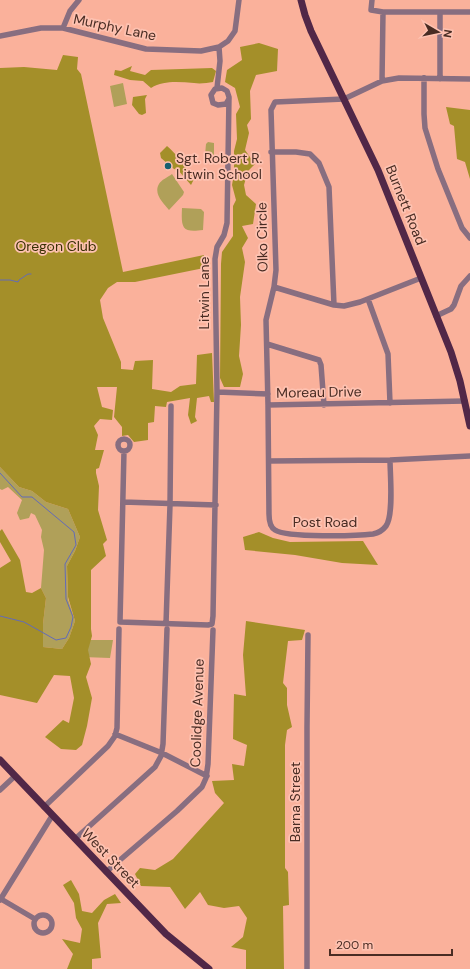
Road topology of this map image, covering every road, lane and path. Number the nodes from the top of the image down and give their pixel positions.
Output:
1 (79, 0) edge
2 (239, 0) edge
3 (301, 0) edge
4 (372, 0) edge
5 (383, 12) junction
6 (440, 12) junction
7 (470, 12) edge
8 (63, 28) junction
9 (0, 36) edge
10 (219, 47) junction
11 (424, 78) junction
12 (440, 78) junction
13 (470, 79) edge
14 (382, 81) junction
15 (217, 88) junction
16 (229, 99) junction
17 (344, 99) junction
18 (271, 152) junction
19 (470, 238) edge
20 (470, 276) edge
21 (420, 278) junction
22 (274, 287) junction
23 (368, 299) junction
24 (334, 305) junction
25 (436, 316) junction
26 (267, 344) junction
27 (217, 392) junction
28 (268, 394) junction
29 (465, 401) junction
30 (390, 403) junction
31 (268, 405) junction
32 (324, 405) junction
33 (171, 406) dead end
34 (470, 426) edge
35 (124, 452) dead end
36 (470, 456) edge
37 (390, 460) junction
38 (269, 461) junction
39 (123, 502) junction
40 (170, 504) junction
41 (216, 505) junction
42 (166, 627) junction
43 (119, 629) dead end
44 (213, 630) dead end
45 (308, 635) dead end
46 (115, 734) junction
47 (162, 753) junction
48 (0, 760) edge
49 (15, 776) junction
50 (207, 776) junction
51 (0, 790) edge
52 (44, 807) junction
53 (52, 816) junction
54 (75, 839) junction
55 (106, 872) junction
56 (0, 899) edge
57 (35, 919) dead end
58 (209, 969) edge
59 (307, 969) edge

1 - 8 street
2 - 10 street
3 - 17 main road, Burnett Road
4 - 5 street
5 - 6 street
5 - 14 street
6 - 7 street
6 - 12 street
8 - 9 street, Murphy Lane
8 - 10 street, Murphy Lane
10 - 15 street
11 - 12 street
11 - 14 street
11 - 19 street
12 - 13 street
14 - 17 street
15 - 16 street
15 - 16 street
16 - 27 street, Litwin Lane
17 - 18 street, Olko Circle
17 - 21 main road, Burnett Road
18 - 22 street, Olko Circle
18 - 24 street
20 - 25 street
21 - 23 street, Olko Circle
21 - 25 main road, Burnett Road
22 - 24 street, Olko Circle
22 - 26 street, Moreau Drive
23 - 24 street, Olko Circle
23 - 30 street
25 - 29 main road, Burnett Road
26 - 28 street, Moreau Drive
26 - 32 street
27 - 28 street
27 - 41 street, Litwin Lane
28 - 31 street, Moreau Drive
29 - 30 street, Moreau Drive
29 - 34 main road, Burnett Road
30 - 32 street, Moreau Drive
31 - 32 street, Moreau Drive
31 - 38 street, Post Road
33 - 40 street
35 - 39 street
36 - 37 street
37 - 38 street
37 - 38 street, Post Road
39 - 40 street
39 - 42 street
40 - 41 street
40 - 42 street
41 - 42 street, Litwin Lane
42 - 47 street
43 - 46 street
44 - 50 street, Coolidge Avenue
45 - 59 street, Barna Street
46 - 47 street
46 - 52 street
47 - 50 street
47 - 54 street
48 - 49 main road, West Street
49 - 51 street
49 - 52 main road, West Street
50 - 55 street, Coolidge Avenue
52 - 53 main road, West Street
53 - 54 main road, West Street
53 - 56 street
54 - 55 main road, West Street
55 - 58 main road, West Street
56 - 57 street

